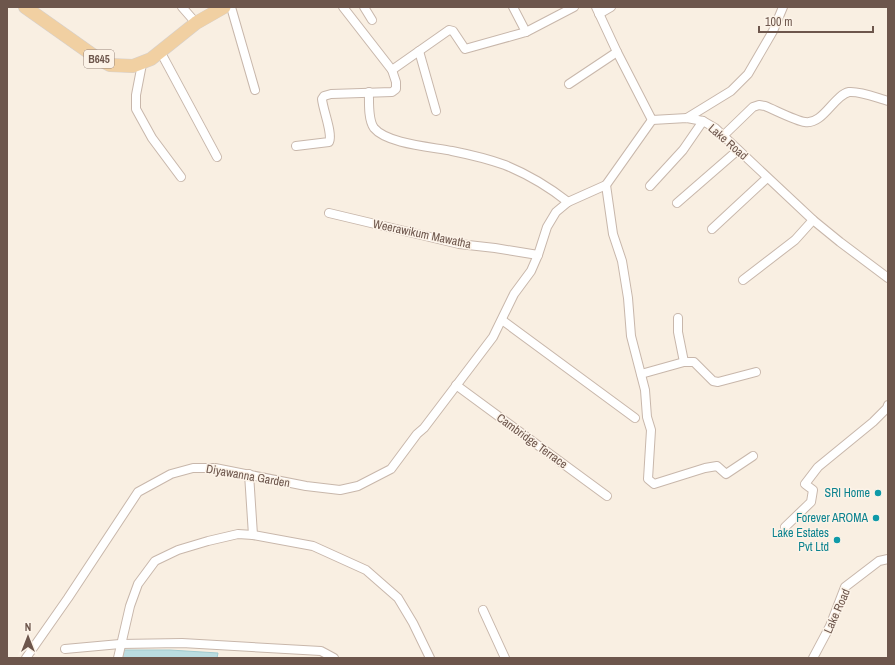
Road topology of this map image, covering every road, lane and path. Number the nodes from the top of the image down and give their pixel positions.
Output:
1 (25, 7) edge
2 (35, 7) edge
3 (182, 7) edge
4 (224, 7) edge
5 (231, 7) edge
6 (343, 7) edge
7 (364, 7) edge
8 (513, 7) edge
9 (574, 7) edge
10 (611, 7) edge
11 (783, 7) edge
12 (598, 10) edge
13 (372, 20) dead end
14 (196, 23) junction
15 (53, 26) junction
16 (526, 32) junction
17 (160, 51) junction
18 (419, 51) junction
19 (617, 52) junction
20 (142, 64) junction
21 (392, 70) junction
22 (569, 84) dead end
23 (255, 90) dead end
24 (369, 92) junction
25 (888, 101) edge
26 (436, 111) dead end
27 (687, 118) junction
28 (652, 120) junction
29 (704, 121) junction
30 (724, 135) junction
31 (296, 146) dead end
32 (738, 150) junction
33 (217, 157) dead end
34 (181, 177) dead end
35 (767, 178) junction
36 (606, 186) junction
37 (650, 186) dead end
38 (568, 202) junction
39 (677, 203) dead end
40 (329, 213) dead end
41 (813, 220) junction
42 (712, 230) dead end
43 (538, 255) junction
44 (887, 275) edge
45 (743, 280) dead end
46 (678, 318) dead end
47 (502, 320) junction
48 (684, 362) junction
49 (756, 372) dead end
50 (641, 374) junction
51 (456, 385) junction
52 (888, 405) edge
53 (636, 418) dead end
54 (753, 456) dead end
55 (249, 474) junction
56 (607, 496) dead end
57 (785, 527) dead end
58 (253, 535) junction
59 (888, 559) edge
60 (483, 610) dead end
61 (120, 644) junction
62 (65, 649) dead end
63 (26, 658) edge
64 (118, 658) edge
65 (334, 658) edge
66 (430, 658) edge
67 (505, 658) edge
68 (813, 658) edge

1 - 15 main road, B645
2 - 15 main road, B645
3 - 14 street
4 - 14 main road
5 - 23 street
6 - 21 street
7 - 13 street
8 - 16 street
9 - 16 street
10 - 12 street
11 - 27 street
12 - 19 street
14 - 17 main road
15 - 20 main road, B645
16 - 18 street
17 - 20 main road
17 - 33 street
18 - 21 street
18 - 26 street
19 - 22 street
19 - 28 street
20 - 34 street
21 - 24 street
24 - 31 street
24 - 38 street
25 - 30 street
27 - 28 street, Lake Road
27 - 29 street, Lake Road
28 - 36 street
29 - 30 street, Lake Road
29 - 37 street
30 - 32 street, Lake Road
32 - 35 street, Lake Road
32 - 39 street
35 - 41 street, Lake Road
35 - 42 street
36 - 38 street
36 - 50 street
38 - 43 street, Diyawanna Garden
40 - 43 street, Weerawikum Mawatha
41 - 44 street, Lake Road
41 - 45 street
43 - 47 street, Diyawanna Garden
46 - 48 street
47 - 51 street, Diyawanna Garden
47 - 53 street
48 - 49 street
48 - 50 street
50 - 54 street
51 - 55 street, Diyawanna Garden
51 - 56 street, Cambridge Terrace
52 - 57 street
55 - 58 street
55 - 63 street, Diyawanna Garden
58 - 61 street
58 - 66 street
59 - 68 street, Lake Road
60 - 67 street
61 - 62 street
61 - 64 street
61 - 65 street

